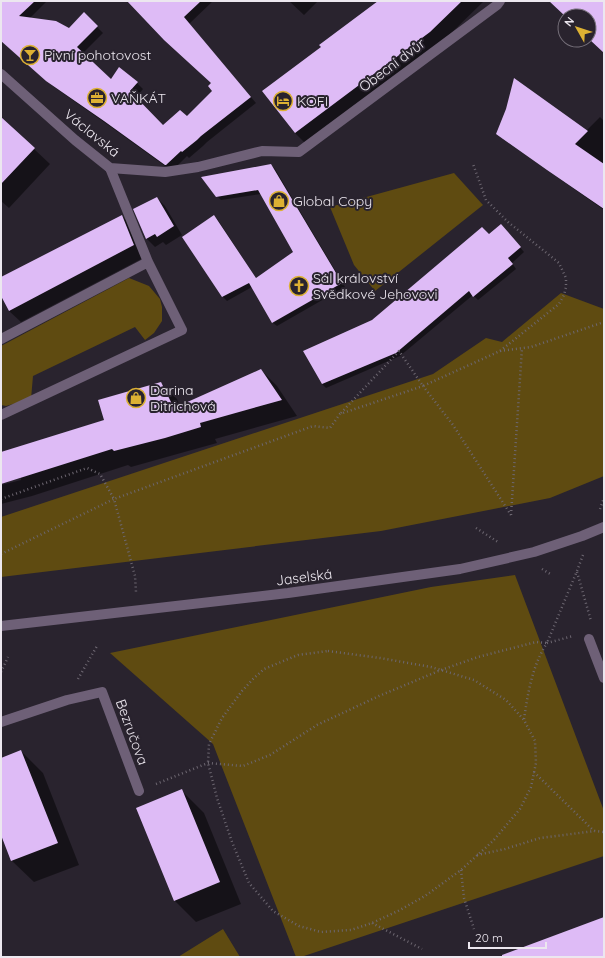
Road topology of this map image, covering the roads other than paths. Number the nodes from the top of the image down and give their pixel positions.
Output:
1 (500, 1) edge
2 (1, 74) edge
3 (299, 152) joint
4 (110, 168) junction
5 (148, 262) junction
6 (1, 339) edge
7 (1, 416) edge
8 (604, 527) edge
9 (1, 626) edge
10 (589, 639) road end
11 (604, 678) edge
12 (1, 722) edge
13 (139, 791) road end

1 - 3 street, Obecní dvůr
2 - 4 street, Václavská
3 - 4 street, Václavská
4 - 5 street
5 - 6 street
5 - 7 street
8 - 9 street, Jaselská
10 - 11 street
12 - 13 street, Bezručova

